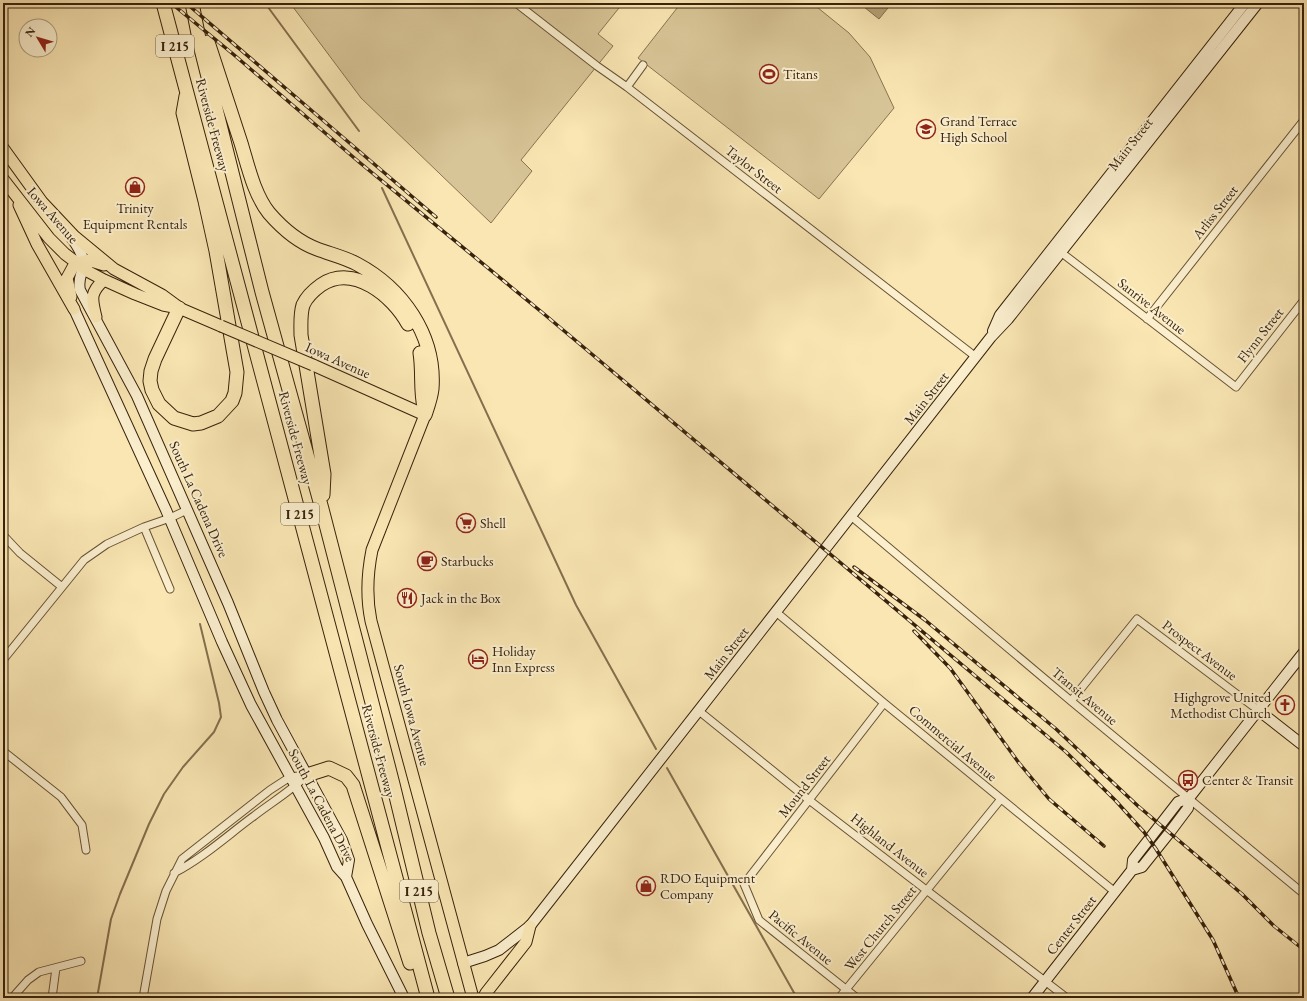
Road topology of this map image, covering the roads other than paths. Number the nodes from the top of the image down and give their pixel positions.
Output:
1 (163, 3) edge
2 (192, 3) edge
3 (516, 3) edge
4 (1245, 3) edge
5 (1258, 3) edge
6 (196, 20) junction
7 (644, 65) dead end
8 (627, 87) junction
9 (187, 90) junction
10 (1304, 120) edge
11 (3, 148) edge
12 (3, 179) edge
13 (27, 182) junction
14 (12, 191) junction
15 (63, 225) junction
16 (1058, 250) junction
17 (81, 264) junction
18 (114, 269) junction
19 (104, 280) junction
20 (1304, 300) edge
21 (179, 308) junction
22 (74, 309) junction
23 (96, 318) junction
24 (1147, 319) junction
25 (976, 357) junction
26 (1236, 387) joint
27 (425, 415) junction
28 (322, 508) junction
29 (187, 510) junction
30 (851, 516) junction
31 (170, 518) junction
32 (144, 527) junction
33 (3, 535) edge
34 (62, 587) junction
35 (170, 589) dead end
36 (776, 612) junction
37 (1304, 652) edge
38 (3, 660) edge
39 (1071, 701) junction
40 (884, 703) junction
41 (1258, 710) junction
42 (699, 711) junction
43 (1304, 746) edge
44 (3, 751) edge
45 (307, 775) junction
46 (290, 777) junction
47 (295, 787) junction
48 (1000, 798) junction
49 (1188, 798) junction
50 (809, 800) junction
51 (86, 850) dead end
52 (174, 873) junction
53 (346, 877) junction
54 (744, 884) joint
55 (927, 890) junction
56 (1115, 892) junction
57 (1303, 892) edge
58 (530, 926) junction
59 (81, 961) dead end
60 (463, 963) junction
61 (56, 968) junction
62 (1045, 981) junction
63 (846, 990) junction
64 (12, 998) edge
65 (52, 998) edge
66 (143, 998) edge
67 (404, 998) edge
68 (421, 998) edge
69 (428, 998) edge
70 (448, 998) edge
71 (473, 998) edge
72 (484, 998) edge
73 (839, 998) edge
74 (857, 998) edge
75 (1032, 998) edge
76 (1067, 998) edge

1 - 9 highway, Riverside Freeway / I 215
2 - 6 highway, Riverside Freeway / I 215
3 - 8 street, Taylor Street
4 - 16 main road, Main Street
5 - 16 main road, Main Street
6 - 27 highway
6 - 28 highway, Riverside Freeway / I 215
7 - 8 street
8 - 25 street, Taylor Street
9 - 21 highway
9 - 69 highway, Riverside Freeway / I 215
10 - 24 street, Arliss Street
11 - 13 main road
12 - 14 main road
13 - 14 main road
13 - 15 main road
14 - 17 main road, Iowa Avenue
14 - 22 main road
15 - 17 main road
15 - 18 main road, Iowa Avenue
16 - 24 street, Sanrive Avenue
16 - 25 main road, Main Street
17 - 18 main road
17 - 19 main road, Iowa Avenue
17 - 22 main road
17 - 23 main road, South La Cadena Drive
18 - 21 main road, Iowa Avenue
19 - 21 main road, Iowa Avenue
19 - 23 main road
20 - 26 street, Flynn Street
21 - 27 main road, Iowa Avenue, bridge
22 - 31 main road, South La Cadena Drive
23 - 29 main road, South La Cadena Drive
24 - 26 street, Sanrive Avenue
25 - 30 main road, Main Street
27 - 28 highway
27 - 60 main road, South Iowa Avenue
28 - 70 highway, Riverside Freeway / I 215
29 - 31 street
29 - 45 main road, South La Cadena Drive
30 - 36 main road, Main Street
30 - 39 street, Transit Avenue
31 - 32 street
31 - 46 main road, South La Cadena Drive
32 - 34 street
32 - 35 street
33 - 34 street
34 - 38 street
36 - 40 street, Commercial Avenue
36 - 42 main road, Main Street
37 - 41 main road, Center Street
39 - 41 street, Prospect Avenue
39 - 49 street, Transit Avenue
40 - 48 street, Commercial Avenue
40 - 50 street, Mound Street
41 - 43 main road, Prospect Avenue
41 - 49 main road, Center Street
42 - 50 street, Highland Avenue
42 - 58 main road, Main Street
44 - 51 street
45 - 46 street
45 - 47 street
45 - 53 main road, South La Cadena Drive
45 - 68 highway
46 - 47 main road, South La Cadena Drive
46 - 52 street
47 - 52 street
47 - 53 main road, South La Cadena Drive
48 - 55 street, West Church Street
48 - 56 street, Commercial Avenue
49 - 56 main road, Center Street
49 - 57 street, Transit Avenue
50 - 54 street, Mound Street
50 - 55 street, Highland Avenue
52 - 66 street
53 - 67 main road, South La Cadena Drive
54 - 63 street, Pacific Avenue
55 - 62 street, Highland Avenue
55 - 63 street, West Church Street
56 - 62 main road, Center Street
58 - 60 main road, Main Street
58 - 72 main road
59 - 61 street
60 - 71 main road, South Iowa Avenue
61 - 64 street
61 - 65 street
62 - 75 main road, Center Street
62 - 76 street, Highland Avenue
63 - 73 street, West Church Street
63 - 74 street, Pacific Avenue

